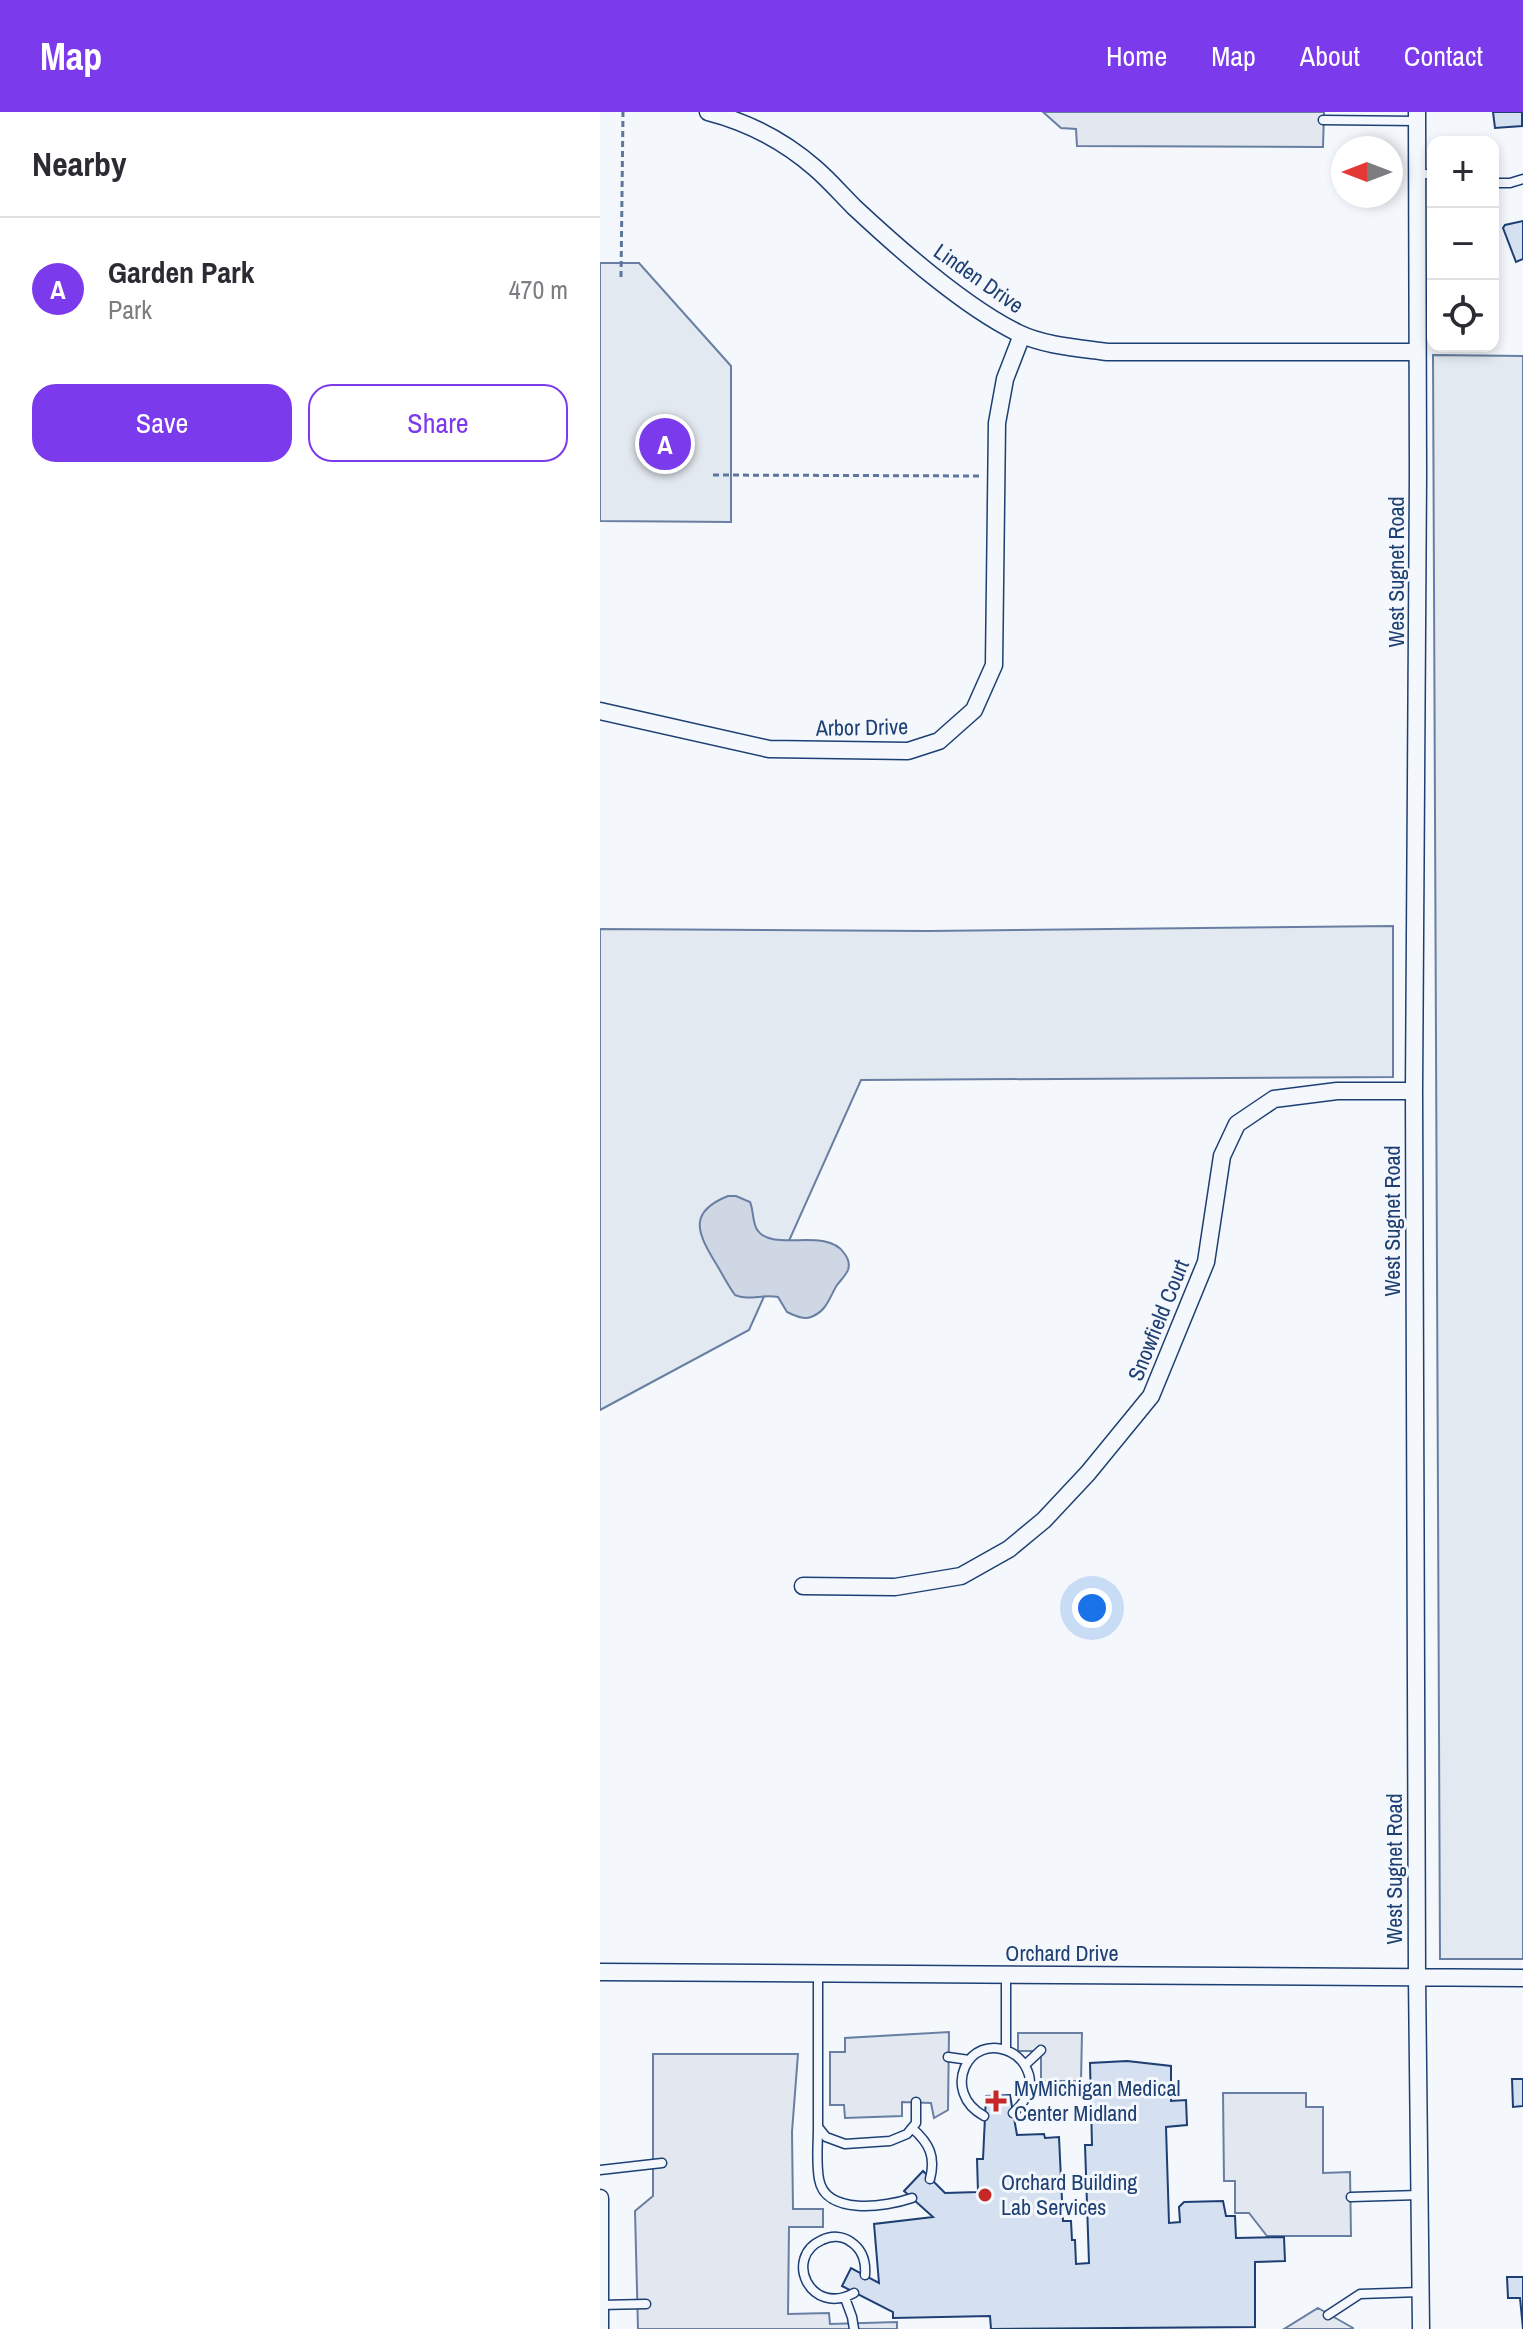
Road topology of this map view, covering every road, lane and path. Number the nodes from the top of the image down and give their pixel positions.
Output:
1 (623, 112) edge
2 (708, 112) edge
3 (1417, 116) edge
4 (1323, 120) dead end
5 (1425, 174) edge
6 (1523, 179) edge
7 (1499, 183) edge
8 (621, 277) dead end
9 (1022, 335) junction
10 (1417, 352) junction
11 (713, 475) dead end
12 (997, 476) junction
13 (600, 711) edge
14 (1414, 1091) junction
15 (803, 1586) dead end
16 (600, 1972) edge
17 (818, 1974) junction
18 (1006, 1975) junction
19 (1417, 1977) junction
20 (1523, 1978) edge
21 (1006, 2050) junction
22 (1041, 2050) dead end
23 (948, 2057) dead end
24 (969, 2060) junction
25 (1025, 2065) junction
26 (916, 2102) dead end
27 (1013, 2113) dead end
28 (984, 2116) dead end
29 (818, 2127) junction
30 (912, 2128) junction
31 (662, 2163) dead end
32 (600, 2170) edge
33 (930, 2179) dead end
34 (1419, 2195) junction
35 (1351, 2197) dead end
36 (600, 2198) edge
37 (912, 2198) dead end
38 (865, 2275) dead end
39 (1421, 2292) junction
40 (854, 2293) dead end
41 (845, 2298) junction
42 (646, 2304) dead end
43 (600, 2305) edge
44 (1328, 2315) dead end
45 (600, 2329) edge
46 (854, 2329) edge
47 (1421, 2329) edge

1 - 8 path
2 - 9 street, Linden Drive
3 - 4 lane
3 - 5 street, West Sugnet Road
5 - 10 street, West Sugnet Road
6 - 7 lane
9 - 10 street, Linden Drive
9 - 12 street, Arbor Drive
10 - 14 street, West Sugnet Road
11 - 12 path
12 - 13 street, Arbor Drive
14 - 15 street, Snowfield Court
14 - 19 street, West Sugnet Road
16 - 17 street, Orchard Drive
17 - 18 street, Orchard Drive
17 - 29 lane
18 - 19 street, Orchard Drive
18 - 21 lane
19 - 20 street, Orchard Drive
19 - 34 street, West Sugnet Road
21 - 24 lane
21 - 25 lane
22 - 25 lane
23 - 24 lane
24 - 28 lane
25 - 27 lane
26 - 30 lane
29 - 30 lane
29 - 37 lane
30 - 33 lane
31 - 32 lane
34 - 35 lane
34 - 39 street, West Sugnet Road
36 - 43 street
38 - 41 lane
39 - 44 lane
39 - 47 street, West Sugnet Road
40 - 41 lane
41 - 46 lane
42 - 43 lane
43 - 45 street

